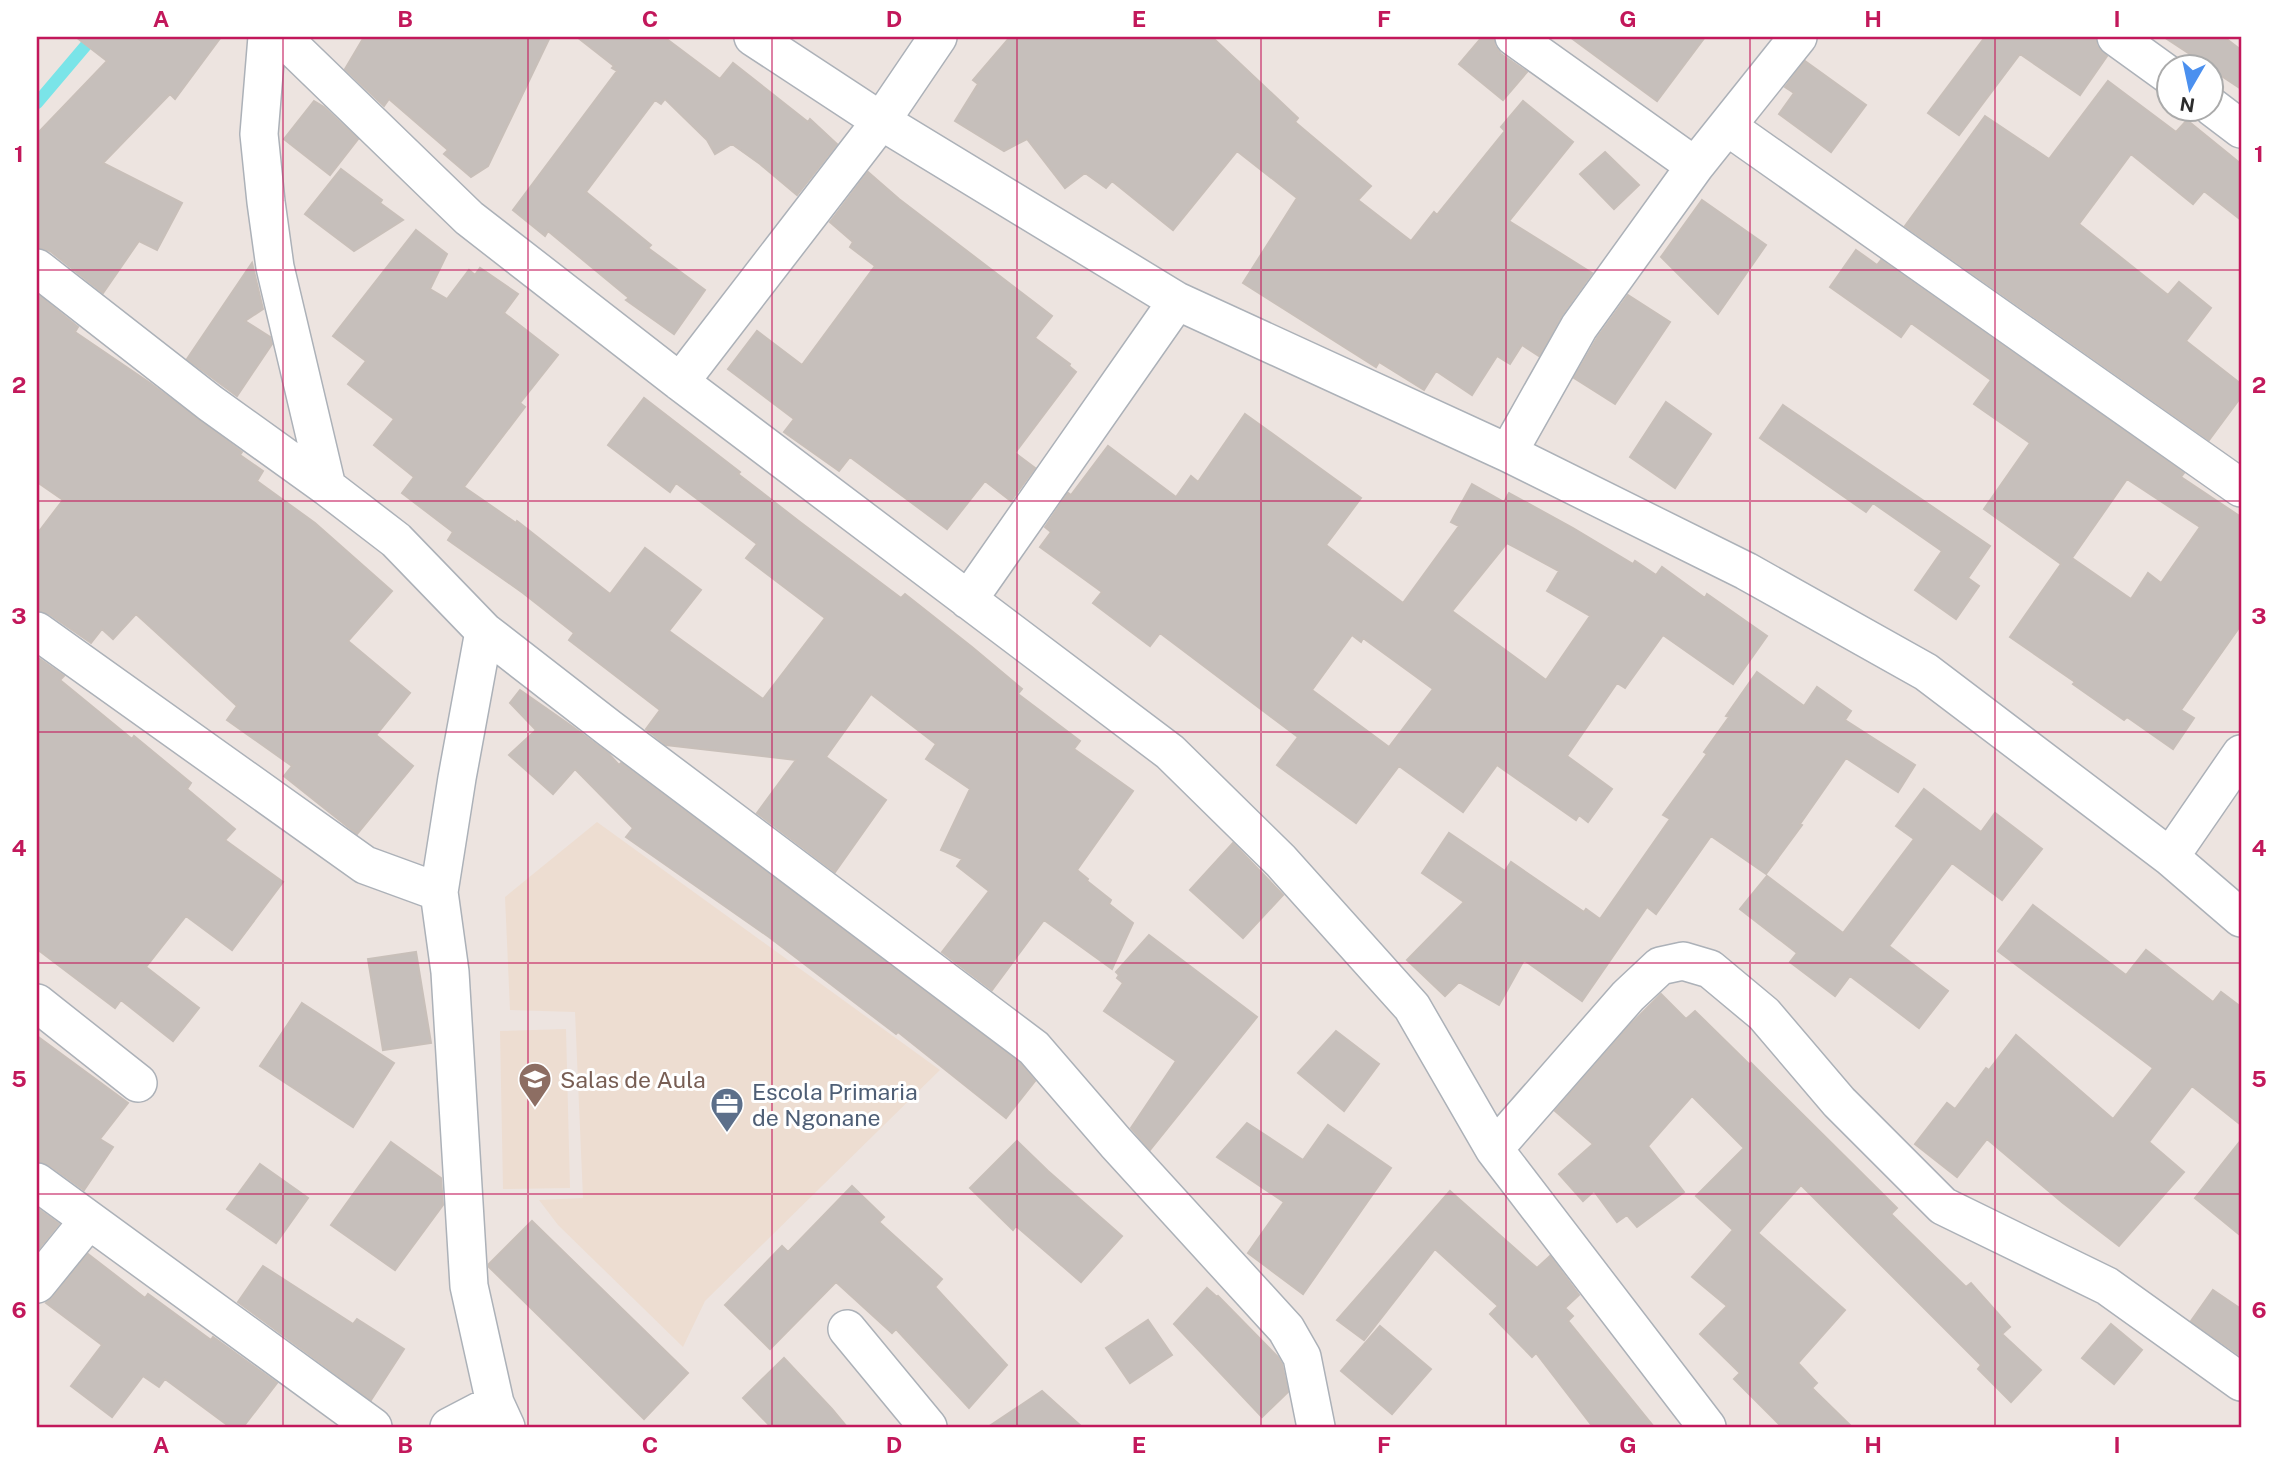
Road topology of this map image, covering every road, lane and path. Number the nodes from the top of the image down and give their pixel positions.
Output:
1 (267, 37) edge
2 (282, 37) edge
3 (753, 37) edge
4 (938, 37) edge
5 (1514, 37) edge
6 (1798, 37) edge
7 (2116, 37) edge
8 (2156, 66) edge
9 (2226, 118) edge
10 (881, 121) junction
11 (1728, 127) junction
12 (2241, 129) edge
13 (1695, 166) junction
14 (37, 268) edge
15 (1177, 301) junction
16 (680, 382) junction
17 (1508, 453) junction
18 (327, 487) junction
19 (2241, 488) edge
20 (968, 600) junction
21 (37, 631) edge
22 (484, 631) junction
23 (2241, 754) edge
24 (2170, 857) junction
25 (439, 892) junction
26 (2241, 918) edge
27 (37, 1003) edge
28 (138, 1083) dead end
29 (1494, 1149) junction
30 (37, 1182) edge
31 (89, 1220) junction
32 (37, 1284) edge
33 (847, 1329) dead end
34 (2241, 1382) edge
35 (500, 1415) edge
36 (373, 1427) edge
37 (449, 1427) edge
38 (928, 1427) edge
39 (1316, 1427) edge
40 (1707, 1427) edge

1 - 18 street
2 - 16 street
3 - 10 street
4 - 10 street
5 - 13 street
6 - 11 street
7 - 8 street
9 - 12 street
10 - 15 street
10 - 16 street
11 - 13 street
11 - 19 street
13 - 17 street
14 - 18 street
15 - 17 street
15 - 20 street
16 - 20 street
17 - 24 street
18 - 22 street
20 - 29 street
21 - 25 street
22 - 25 street
22 - 39 street
23 - 24 street
24 - 26 street
25 - 35 street
27 - 28 street
29 - 34 street
29 - 40 street
30 - 31 street
31 - 32 street
31 - 36 street
33 - 38 street
35 - 37 street

